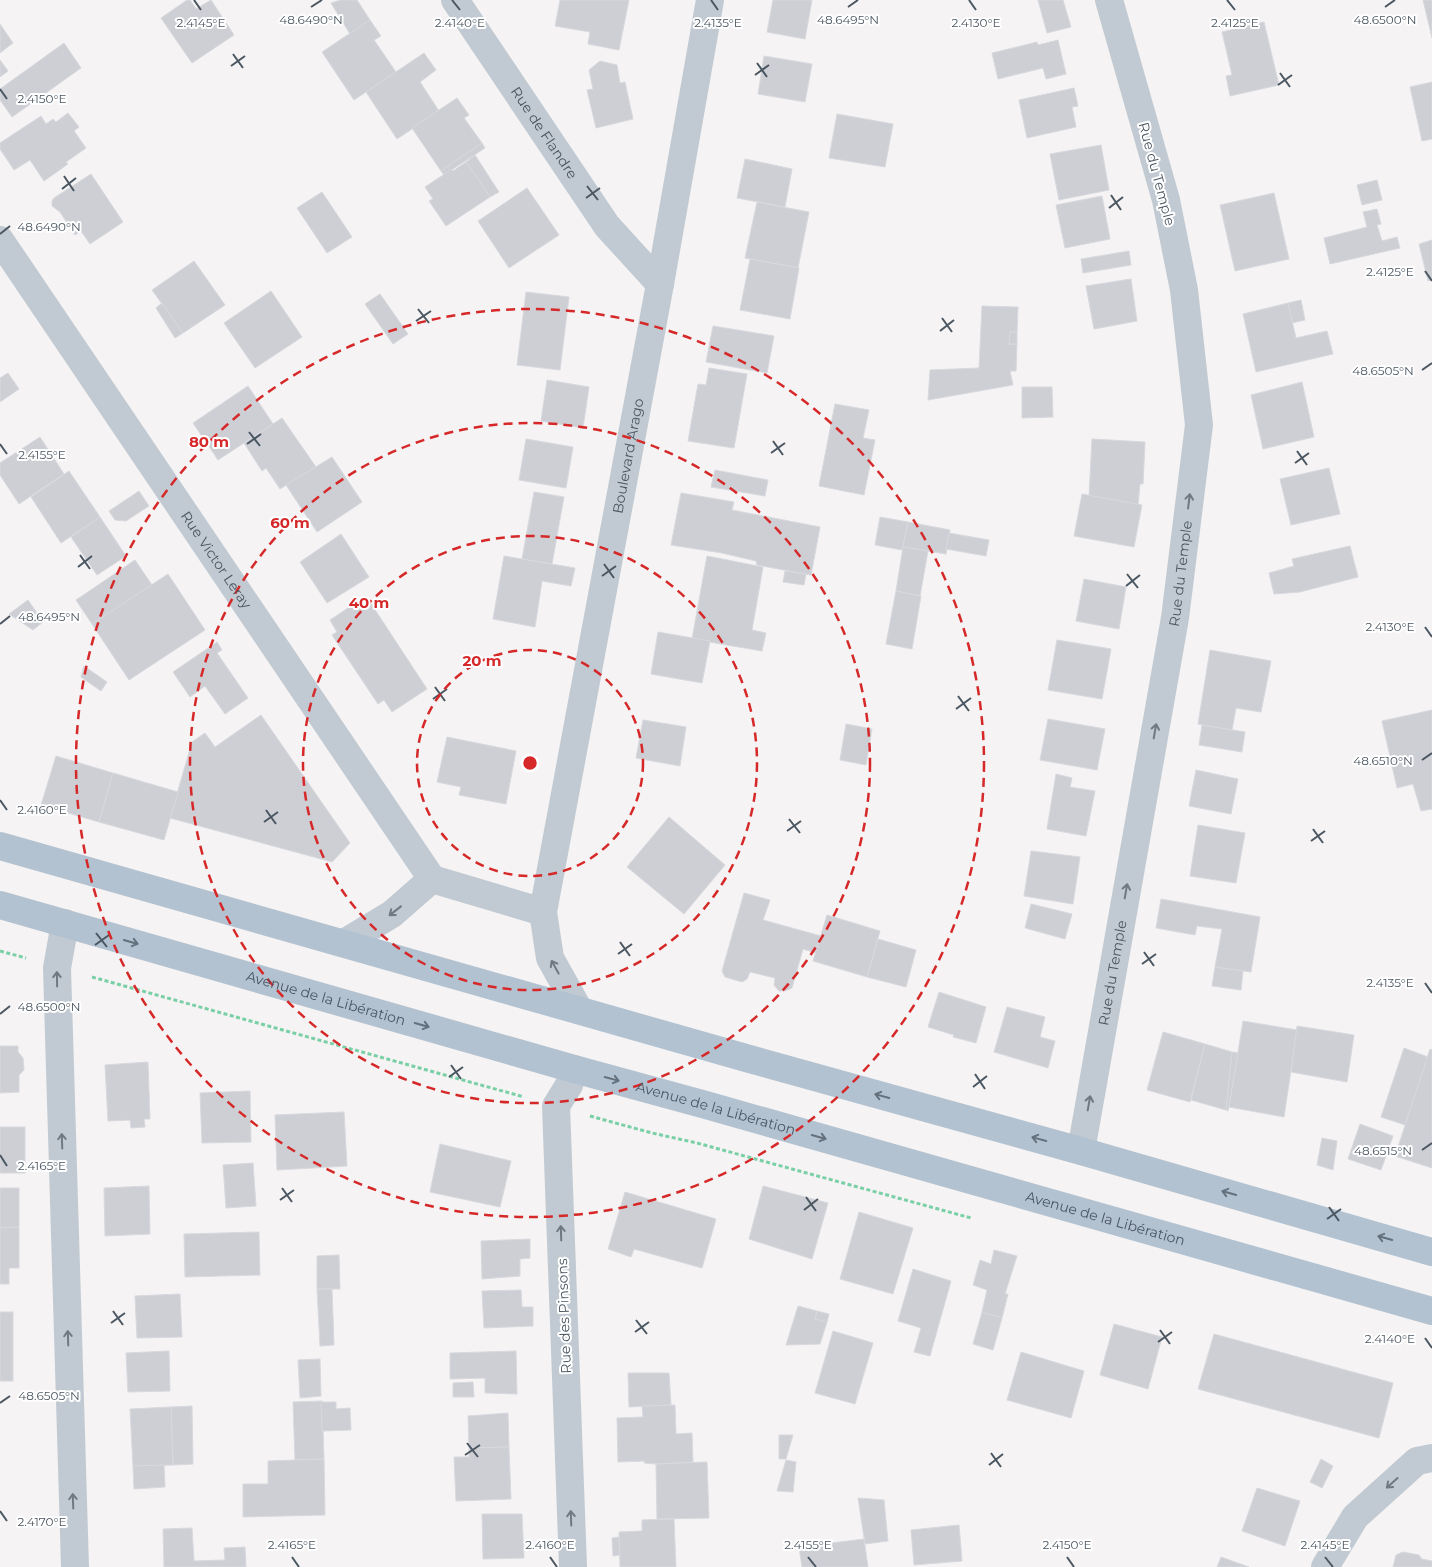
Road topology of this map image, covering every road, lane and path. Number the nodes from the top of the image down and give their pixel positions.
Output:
1 (456, 0) edge
2 (710, 0) edge
3 (1108, 0) edge
4 (0, 240) edge
5 (660, 284) junction
6 (0, 846) edge
7 (432, 880) junction
8 (0, 905) edge
9 (543, 912) junction
10 (65, 923) junction
11 (344, 943) junction
12 (0, 951) edge
13 (57, 968) junction
14 (579, 1010) junction
15 (574, 1069) junction
16 (556, 1106) junction
17 (1081, 1151) junction
18 (973, 1219) dead end
19 (1432, 1252) edge
20 (1432, 1311) edge
21 (1432, 1458) edge
22 (75, 1567) edge
23 (573, 1567) edge
24 (1325, 1567) edge

1 - 5 street, Rue de Flandre
2 - 5 street, Boulevard Arago
17 -> 3 street, Rue du Temple
4 - 7 street, Rue Victor Leray
5 - 9 street, Boulevard Arago
6 - 11 main road
7 - 9 street
7 -> 11 street
8 - 10 main road, Avenue de la Libération
14 -> 9 street, Boulevard Arago
10 - 13 street
10 -> 15 main road, Avenue de la Libération
11 - 14 main road
12 - 13 path
13 - 16 path
22 -> 13 street
17 -> 14 main road
15 - 16 street
15 -> 20 main road, Avenue de la Libération
16 - 18 path
23 -> 16 street, Rue des Pinsons
19 -> 17 main road
21 -> 24 street

